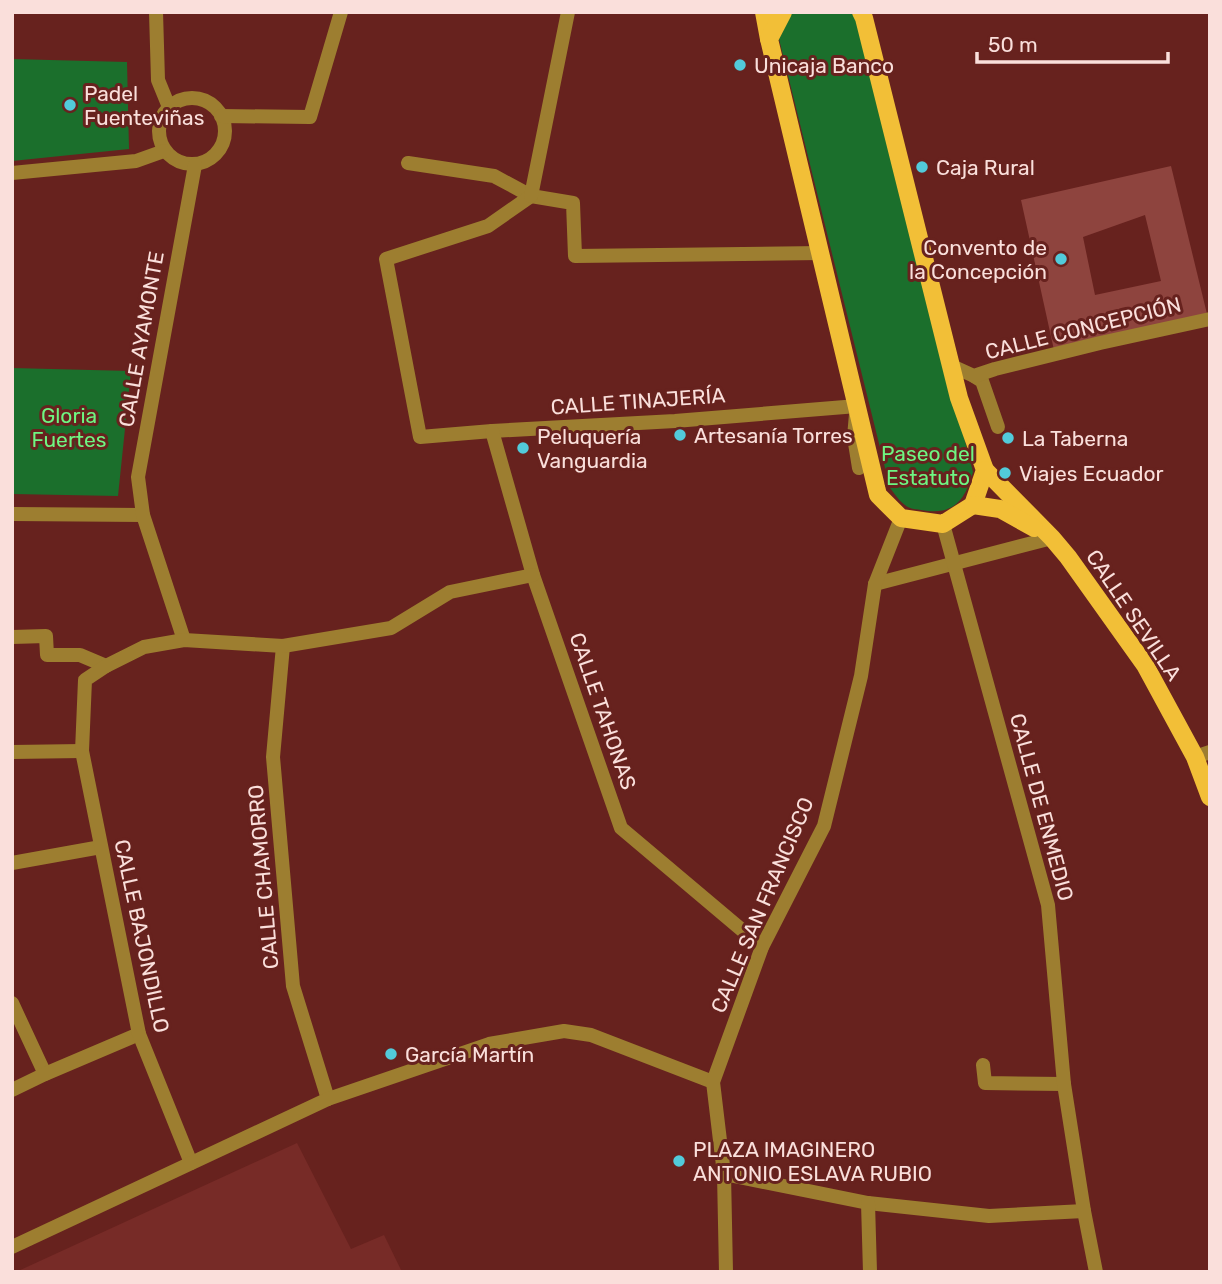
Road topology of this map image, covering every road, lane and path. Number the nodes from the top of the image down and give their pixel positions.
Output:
1 (156, 12) edge
2 (341, 12) edge
3 (568, 12) edge
4 (765, 12) edge
5 (783, 12) edge
6 (861, 12) edge
7 (769, 39) junction
8 (169, 107) junction
9 (221, 116) junction
10 (164, 151) junction
11 (408, 163) dead end
12 (195, 165) junction
13 (12, 173) edge
14 (531, 196) junction
15 (821, 253) junction
16 (1210, 319) edge
17 (964, 372) junction
18 (857, 406) junction
19 (998, 427) dead end
20 (492, 431) junction
21 (859, 468) dead end
22 (985, 470) junction
23 (973, 505) junction
24 (12, 514) edge
25 (143, 515) junction
26 (901, 519) junction
27 (943, 524) junction
28 (1052, 537) junction
29 (954, 563) junction
30 (533, 575) junction
31 (875, 584) junction
32 (12, 637) edge
33 (184, 640) junction
34 (283, 646) junction
35 (106, 666) junction
36 (82, 751) junction
37 (12, 752) edge
38 (1202, 755) edge
39 (1210, 797) edge
40 (101, 847) junction
41 (12, 863) edge
42 (762, 947) junction
43 (12, 1003) edge
44 (139, 1034) junction
45 (983, 1065) dead end
46 (45, 1074) junction
47 (713, 1082) junction
48 (1063, 1084) junction
49 (12, 1090) edge
50 (328, 1099) junction
51 (191, 1163) junction
52 (724, 1174) junction
53 (868, 1203) junction
54 (1084, 1211) junction
55 (12, 1247) edge
56 (726, 1272) edge
57 (870, 1272) edge
58 (1096, 1272) edge

1 - 8 street
2 - 9 street
3 - 14 street
4 - 7 main road
5 - 7 main road
6 - 17 main road
7 - 15 main road
8 - 9 street
8 - 10 street
9 - 12 street
10 - 12 street
10 - 13 street
11 - 14 street
12 - 25 street, CALLE AYAMONTE
14 - 15 street
14 - 20 street, CALLE TINAJERÍA
15 - 18 main road
16 - 17 street, CALLE CONCEPCIÓN
17 - 19 street
17 - 22 main road
18 - 20 street, CALLE TINAJERÍA
18 - 21 street
18 - 26 main road
20 - 30 street, CALLE TAHONAS
22 - 23 main road
22 - 28 main road, CALLE SEVILLA
23 - 27 main road
23 - 28 main road
24 - 25 street
25 - 33 street, CALLE AYAMONTE
26 - 27 main road
26 - 31 street, CALLE SAN FRANCISCO
27 - 29 street, CALLE DE ENMEDIO
28 - 29 street
28 - 38 main road, CALLE SEVILLA
29 - 31 street
29 - 48 street, CALLE DE ENMEDIO
30 - 34 street
30 - 42 street, CALLE TAHONAS
31 - 42 street, CALLE SAN FRANCISCO
32 - 35 street
33 - 34 street
33 - 35 street
34 - 50 street, CALLE CHAMORRO
35 - 36 street, CALLE BAJONDILLO
36 - 37 street
36 - 40 street, CALLE BAJONDILLO
38 - 39 main road, CALLE SEVILLA
40 - 41 street
40 - 44 street, CALLE BAJONDILLO
42 - 47 street, CALLE SAN FRANCISCO
43 - 46 street
44 - 46 street
44 - 51 street, CALLE BAJONDILLO
45 - 48 street
46 - 49 street
47 - 50 street
47 - 52 street, CALLE SAN FRANCISCO
48 - 54 street, CALLE DE ENMEDIO
50 - 51 street
51 - 55 street
52 - 53 street
52 - 56 street, CALLE SAN FRANCISCO
53 - 54 street
53 - 57 street
54 - 58 street, CALLE DE ENMEDIO

